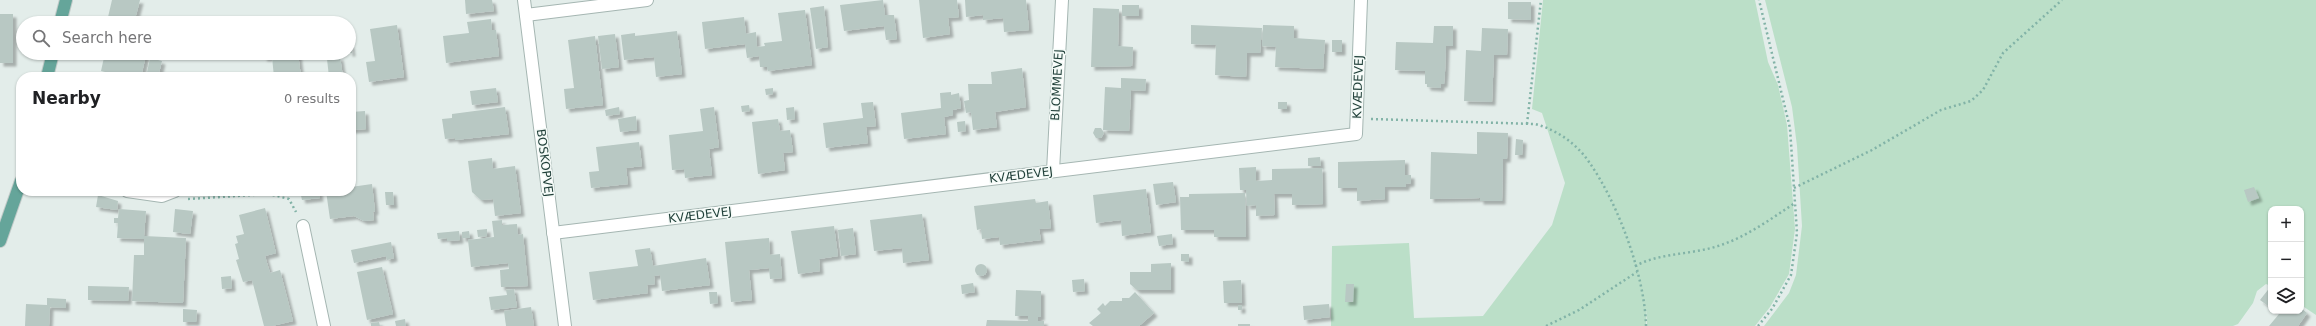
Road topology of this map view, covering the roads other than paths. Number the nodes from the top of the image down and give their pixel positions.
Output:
1 (66, 0) edge
2 (524, 0) edge
3 (647, 0) edge
4 (1062, 0) edge
5 (1361, 0) edge
6 (526, 15) junction
7 (62, 16) edge
8 (51, 60) edge
9 (48, 72) edge
10 (1053, 171) junction
11 (16, 195) edge
12 (303, 226) road end
13 (553, 233) junction
14 (0, 241) edge
15 (324, 326) edge
16 (565, 326) edge

1 - 7 main road
2 - 6 street, BOSKOPVEJ
3 - 6 street
4 - 10 street, BLOMMEVEJ
5 - 10 street, KVÆDEVEJ
6 - 13 street, BOSKOPVEJ
8 - 9 main road
10 - 13 street, KVÆDEVEJ
11 - 14 main road
12 - 15 street
13 - 16 street, BOSKOPVEJ

